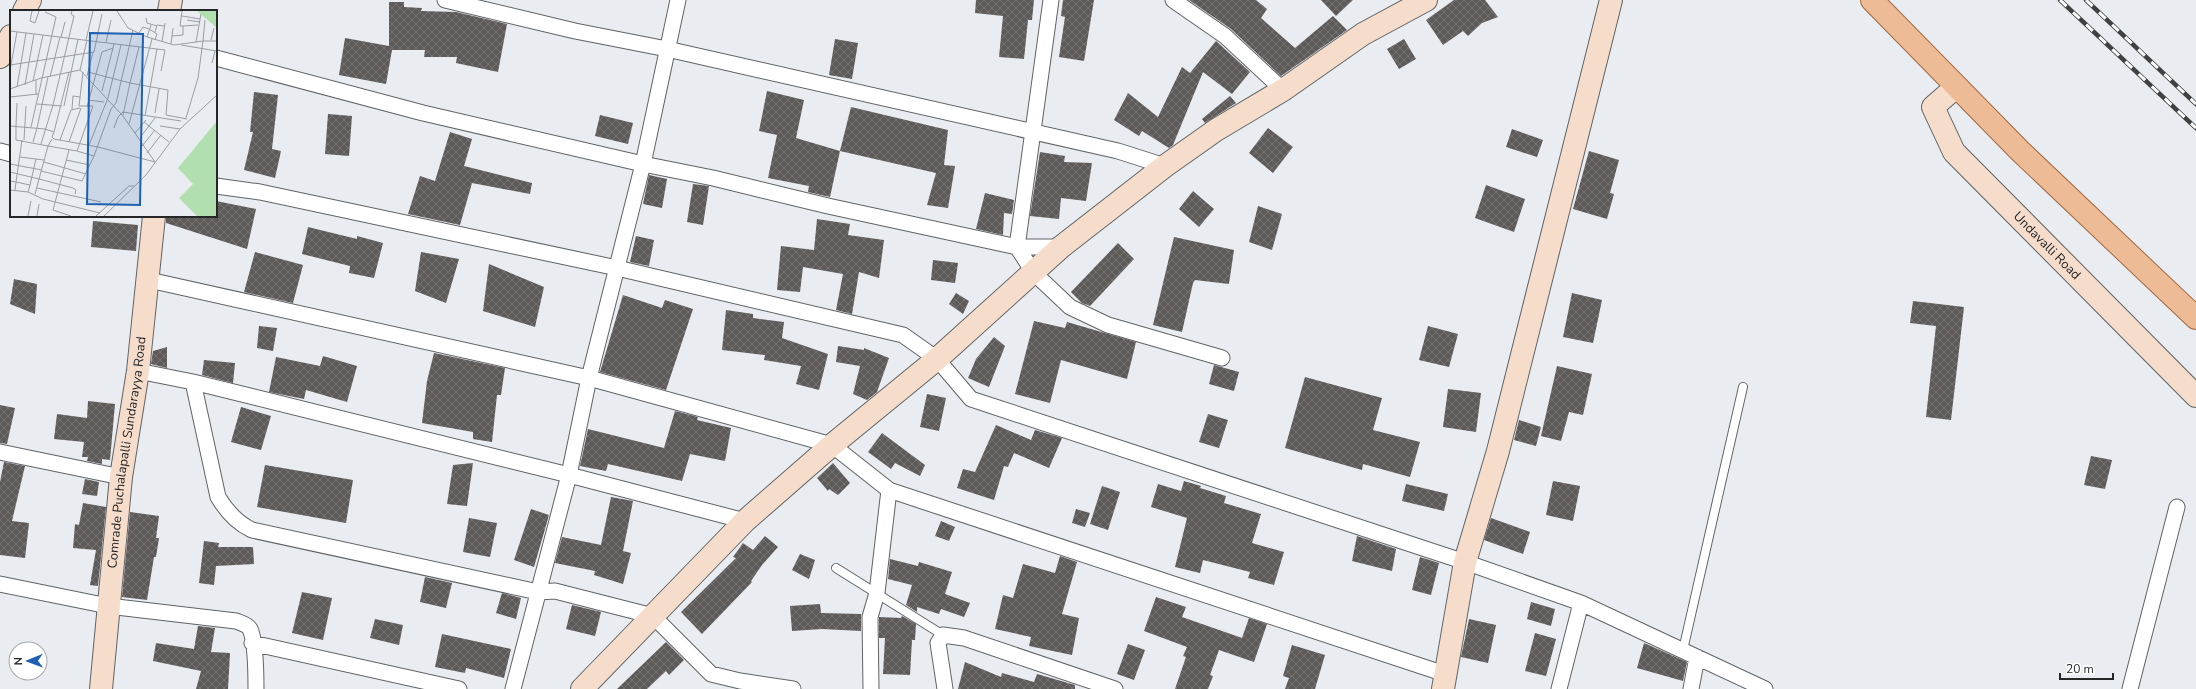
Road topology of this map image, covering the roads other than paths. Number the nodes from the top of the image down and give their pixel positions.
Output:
1 (30, 0) edge
2 (171, 0) edge
3 (446, 0) edge
4 (678, 0) edge
5 (1051, 0) edge
6 (1173, 0) edge
7 (1426, 0) edge
8 (1611, 0) edge
9 (1872, 0) edge
10 (25, 10) edge
11 (170, 10) edge
12 (10, 38) edge
13 (667, 49) junction
14 (0, 57) edge
15 (217, 58) edge
16 (1956, 87) junction
17 (1283, 90) junction
18 (1033, 133) junction
19 (0, 151) edge
20 (10, 154) edge
21 (643, 164) junction
22 (1165, 166) junction
23 (217, 186) edge
24 (154, 217) edge
25 (1017, 247) junction
26 (1061, 247) junction
27 (617, 268) junction
28 (1034, 273) junction
29 (149, 280) junction
30 (2196, 318) edge
31 (1222, 358) dead end
32 (937, 360) junction
33 (138, 371) junction
34 (588, 378) junction
35 (193, 382) junction
36 (1743, 387) dead end
37 (2196, 396) edge
38 (832, 445) junction
39 (0, 452) edge
40 (569, 475) junction
41 (121, 477) junction
42 (889, 490) junction
43 (2177, 507) dead end
44 (745, 521) junction
45 (1465, 562) junction
46 (836, 568) dead end
47 (0, 584) edge
48 (538, 592) junction
49 (877, 594) junction
50 (1581, 603) junction
51 (108, 606) junction
52 (653, 616) junction
53 (943, 635) junction
54 (252, 643) junction
55 (1683, 650) junction
56 (1697, 657) junction
57 (1444, 681) edge
58 (101, 689) edge
59 (256, 689) edge
60 (459, 689) edge
61 (513, 689) edge
62 (582, 689) edge
63 (793, 689) edge
64 (871, 689) edge
65 (945, 689) edge
66 (1115, 689) edge
67 (1559, 689) edge
68 (1691, 689) edge
69 (1765, 689) edge
70 (2130, 689) edge

1 - 10 street
2 - 11 street
3 - 13 street
4 - 13 street
5 - 18 street
6 - 17 street
7 - 17 street
8 - 45 street
9 - 16 main road
12 - 14 street
13 - 18 street
13 - 21 street
15 - 21 street
16 - 30 main road
16 - 37 street, Undavalli Road
17 - 22 street
18 - 22 street
18 - 25 street
19 - 20 street
21 - 25 street
21 - 27 street
22 - 26 street
23 - 27 street
24 - 29 street, Comrade Puchalapalli Sundarayya Road
25 - 26 street
25 - 28 street
26 - 28 street
27 - 32 street
27 - 34 street
28 - 31 street
28 - 32 street
29 - 33 street, Comrade Puchalapalli Sundarayya Road
29 - 34 street
32 - 38 street
32 - 45 street
33 - 35 street
33 - 41 street, Comrade Puchalapalli Sundarayya Road
34 - 38 street
34 - 40 street
35 - 40 street
35 - 48 street
36 - 55 lane
38 - 42 street
38 - 44 street
39 - 41 street
40 - 44 street
40 - 48 street
41 - 51 street, Comrade Puchalapalli Sundarayya Road
42 - 49 street
42 - 57 street
43 - 70 street
44 - 52 street
45 - 50 street
45 - 57 street
46 - 49 lane
47 - 51 street
48 - 52 street
48 - 61 street
49 - 53 lane
49 - 64 street
50 - 55 street
50 - 67 street
51 - 54 street
51 - 58 street, Comrade Puchalapalli Sundarayya Road
52 - 62 street
52 - 63 street
53 - 65 street
53 - 66 street
54 - 59 street
54 - 60 street
55 - 56 street
56 - 68 street
56 - 69 street

